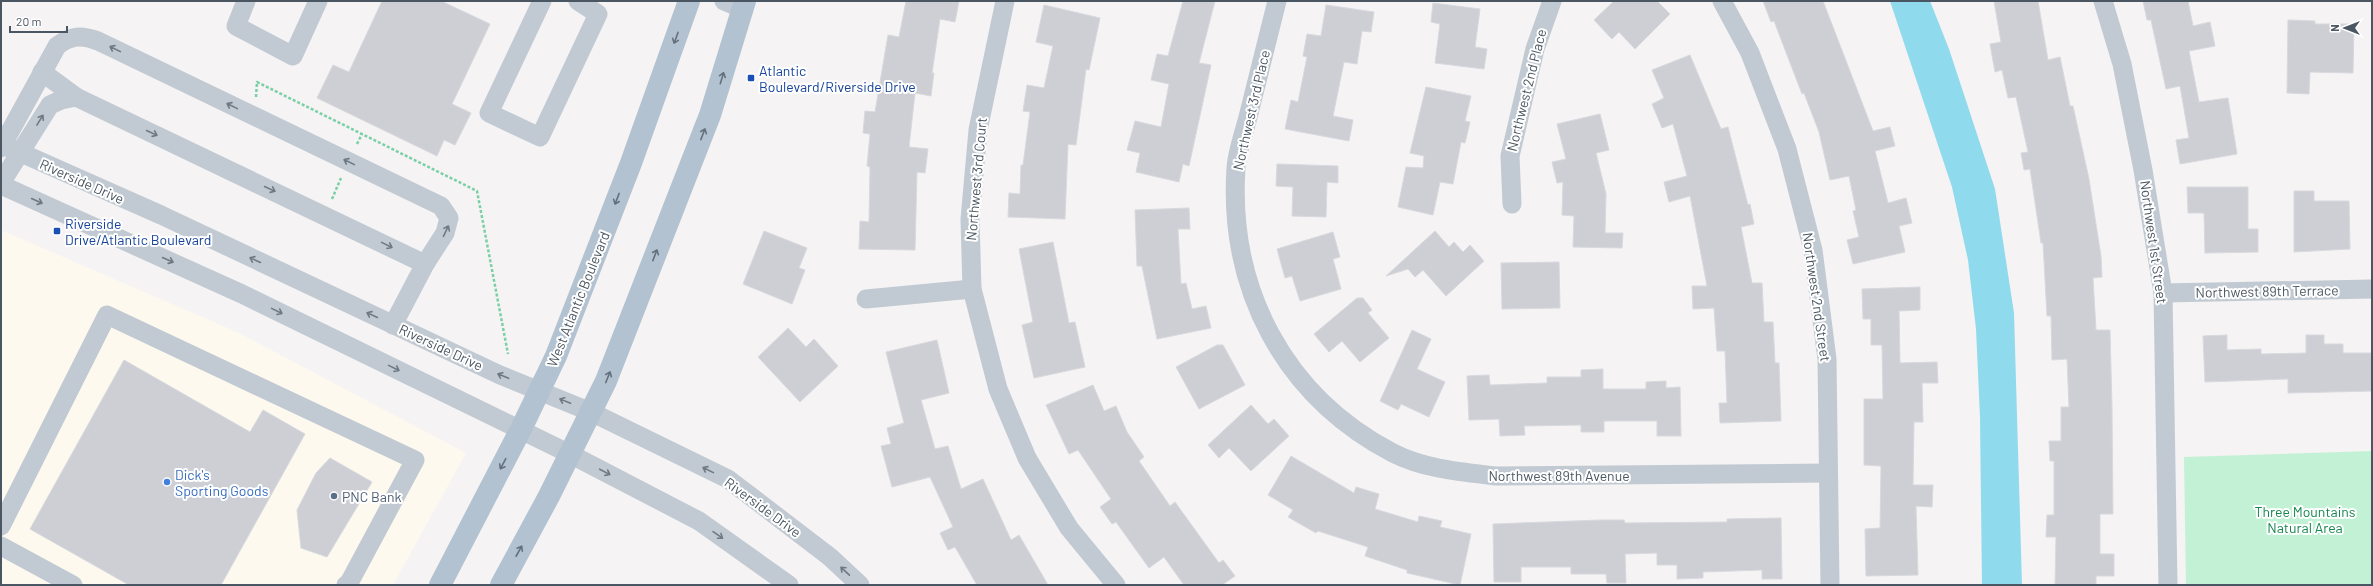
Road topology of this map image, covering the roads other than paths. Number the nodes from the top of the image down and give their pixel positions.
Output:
1 (246, 1) edge
2 (318, 1) edge
3 (542, 1) edge
4 (578, 1) edge
5 (690, 1) edge
6 (1005, 1) edge
7 (1277, 1) edge
8 (1552, 1) edge
9 (1722, 1) edge
10 (2103, 1) edge
11 (738, 4) edge
12 (42, 72) junction
13 (76, 97) junction
14 (2, 145) edge
15 (20, 154) junction
16 (1, 184) edge
17 (1512, 204) dead end
18 (425, 264) junction
19 (972, 288) junction
20 (2372, 289) edge
21 (2163, 293) junction
22 (866, 299) dead end
23 (393, 325) junction
24 (539, 390) junction
25 (1313, 393) joint
26 (591, 412) junction
27 (521, 429) junction
28 (570, 454) junction
29 (1828, 473) junction
30 (1, 526) edge
31 (1, 546) edge
32 (73, 585) edge
33 (346, 585) edge
34 (440, 585) edge
35 (501, 585) edge
36 (789, 585) edge
37 (860, 585) edge
38 (1116, 585) edge
39 (1830, 585) edge
40 (2168, 585) edge

1 - 2 street
3 - 4 street
5 -> 24 main road, West Atlantic Boulevard
6 - 19 street, Northwest 3rd Court
7 - 25 street, Northwest 3rd Place
8 - 17 street, Northwest 2nd Place
9 - 29 street, Northwest 2nd Street
10 - 21 street, Northwest 1st Street
26 -> 11 main road
12 - 13 street
12 - 14 street
18 -> 12 street
15 -> 13 street
13 -> 18 street
14 - 15 street, Riverside Drive
15 - 16 street
23 -> 15 street, Riverside Drive
16 -> 27 street
18 - 23 street
19 - 22 street
19 - 38 street, Northwest 3rd Court
20 - 21 street, Northwest 89th Terrace
21 - 40 street, Northwest 1st Street
24 -> 23 street, Riverside Drive
26 -> 24 street, Riverside Drive
24 - 27 main road, West Atlantic Boulevard
25 - 29 street, Northwest 89th Avenue
26 - 28 main road
37 -> 26 street, Riverside Drive
27 - 28 street
27 -> 34 main road, West Atlantic Boulevard
35 -> 28 main road
28 -> 36 street
29 - 39 street, Northwest 2nd Street
30 - 33 street
31 - 32 street

